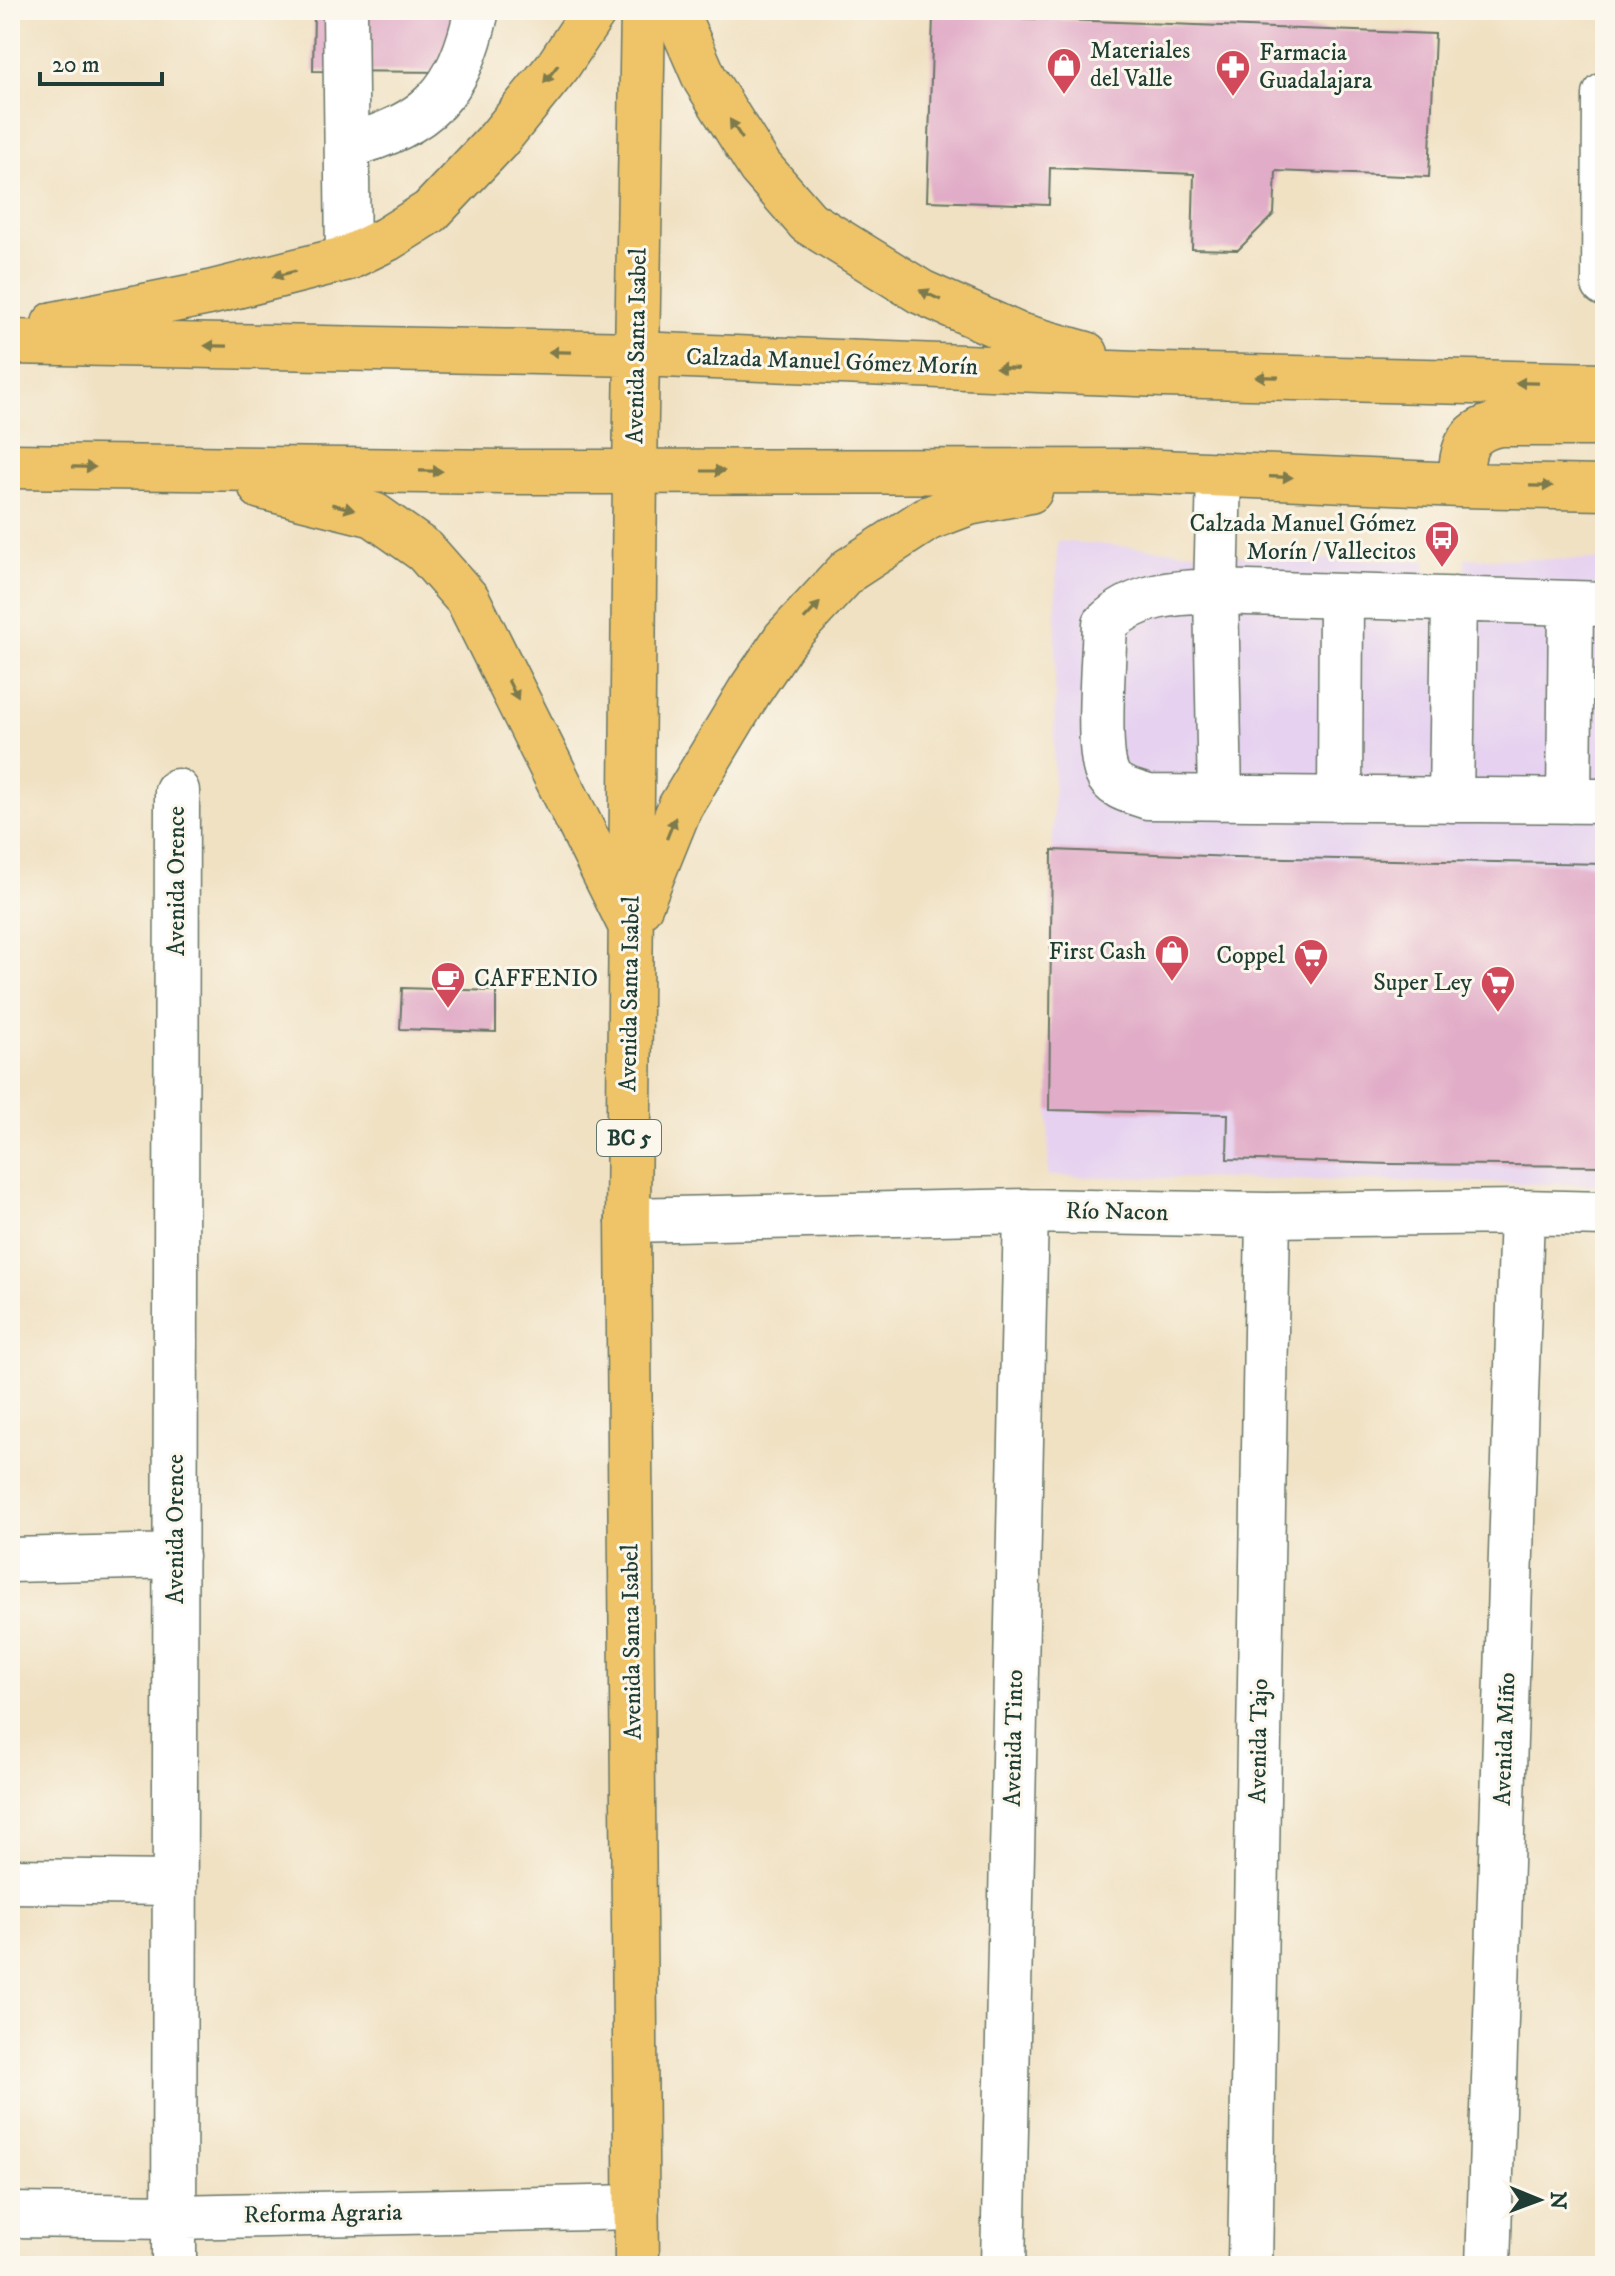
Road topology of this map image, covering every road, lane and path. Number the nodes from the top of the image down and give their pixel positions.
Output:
1 (345, 10) edge
2 (477, 10) edge
3 (595, 10) edge
4 (643, 10) edge
5 (675, 10) edge
6 (1605, 95) edge
7 (347, 146) junction
8 (1604, 176) edge
9 (348, 258) junction
10 (1604, 284) edge
11 (10, 333) edge
12 (10, 342) edge
13 (638, 354) junction
14 (1162, 375) junction
15 (1605, 385) edge
16 (1605, 424) edge
17 (10, 466) edge
18 (157, 468) junction
19 (1138, 471) junction
20 (635, 472) junction
21 (1219, 475) junction
22 (1460, 485) junction
23 (1605, 488) edge
24 (1216, 592) junction
25 (1341, 596) junction
26 (1454, 599) junction
27 (1588, 603) edge
28 (177, 791) dead end
29 (1220, 798) junction
30 (1340, 799) junction
31 (1451, 800) junction
32 (1587, 801) edge
33 (631, 927) junction
34 (1026, 1211) junction
35 (1522, 1212) junction
36 (1605, 1214) edge
37 (1268, 1215) junction
38 (628, 1220) junction
39 (176, 1556) junction
40 (10, 1560) edge
41 (10, 1881) edge
42 (174, 1883) junction
43 (637, 2207) junction
44 (10, 2215) edge
45 (174, 2217) junction
46 (174, 2266) edge
47 (637, 2266) edge
48 (1003, 2266) edge
49 (1250, 2266) edge
50 (1488, 2266) edge

1 - 7 street
2 - 7 street
3 -> 9 main road
4 - 13 main road, Avenida Santa Isabel / BC 5
14 -> 5 main road
6 - 8 street
7 - 9 street
8 - 10 street
9 -> 11 main road
13 -> 12 main road, Calzada Manuel Gómez Morín
14 -> 13 main road, Calzada Manuel Gómez Morín
13 - 20 main road, Avenida Santa Isabel / BC 5
15 -> 14 main road, Calzada Manuel Gómez Morín
16 - 22 main road
17 -> 18 main road
18 -> 20 main road
18 -> 33 main road
20 -> 19 main road
19 - 21 main road
33 -> 19 main road
20 - 33 main road, Avenida Santa Isabel / BC 5
21 -> 22 main road
21 - 24 street
22 -> 23 main road
24 - 25 street
24 - 29 street
24 - 29 street
25 - 26 street
25 - 30 street
26 - 27 street
26 - 31 street
27 - 32 street
28 - 39 street, Avenida Orence
29 - 30 street
30 - 31 street
31 - 32 street
33 - 38 main road, Avenida Santa Isabel / BC 5
34 - 37 street, Río Nacon
34 - 38 street, Río Nacon
34 - 48 street, Avenida Tinto
35 - 36 street, Río Nacon
35 - 37 street, Río Nacon
35 - 50 street, Avenida Miño
37 - 49 street, Avenida Tajo
38 - 43 main road, Avenida Santa Isabel / BC 5
39 - 40 street
39 - 42 street, Avenida Orence
41 - 42 street
42 - 45 street, Avenida Orence
43 - 45 street, Reforma Agraria
43 - 47 main road, Avenida Santa Isabel / BC 5
44 - 45 street, Reforma Agraria
45 - 46 street, Avenida Orence

